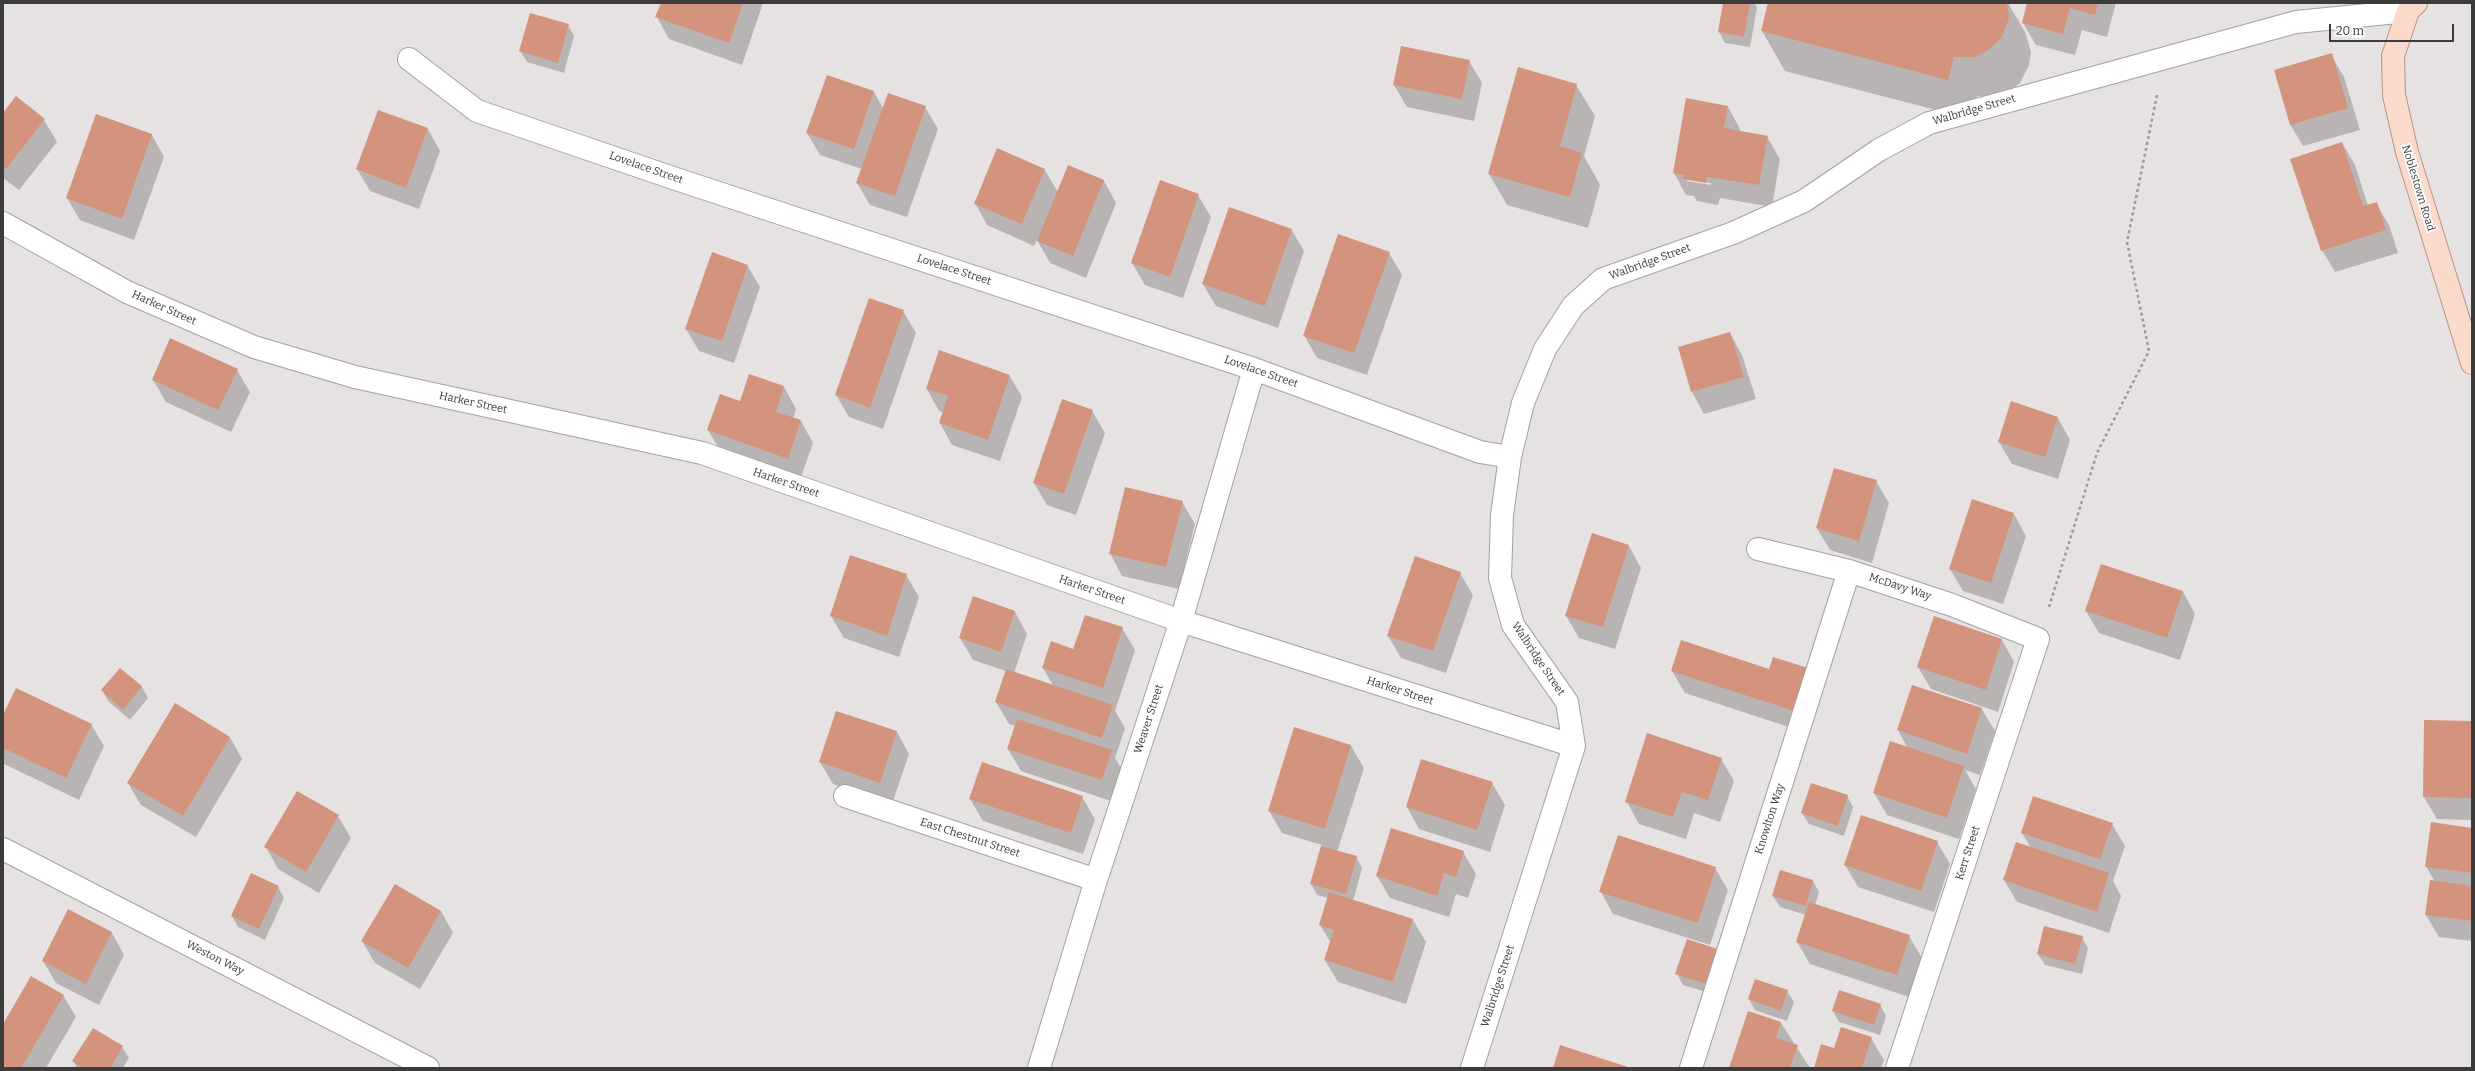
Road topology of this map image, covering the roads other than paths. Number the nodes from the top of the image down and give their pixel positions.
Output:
1 (2387, 3) edge
2 (2412, 7) edge
3 (409, 60) dead end
4 (3, 223) edge
5 (2472, 363) edge
6 (1254, 369) junction
7 (1510, 457) junction
8 (1758, 549) dead end
9 (1849, 570) junction
10 (1182, 621) junction
11 (2038, 639) joint
12 (1574, 746) junction
13 (845, 796) dead end
14 (3, 849) edge
15 (1096, 880) junction
16 (428, 1068) edge
17 (1039, 1068) edge
18 (1472, 1068) edge
19 (1691, 1068) edge
20 (1897, 1068) edge

1 - 2 street
2 - 5 main road, Noblestown Road
2 - 7 street, Walbridge Street
3 - 6 street, Lovelace Street
4 - 10 street, Harker Street
6 - 7 street, Lovelace Street
6 - 10 street, Weaver Street
7 - 12 street, Walbridge Street
8 - 9 street, McDavy Way
9 - 11 street, McDavy Way
9 - 19 street, Knowlton Way
10 - 12 street, Harker Street
10 - 15 street, Weaver Street
11 - 20 street, Kerr Street
12 - 18 street, Walbridge Street
13 - 15 street, East Chestnut Street
14 - 16 street, Weston Way
15 - 17 street, Weaver Street

